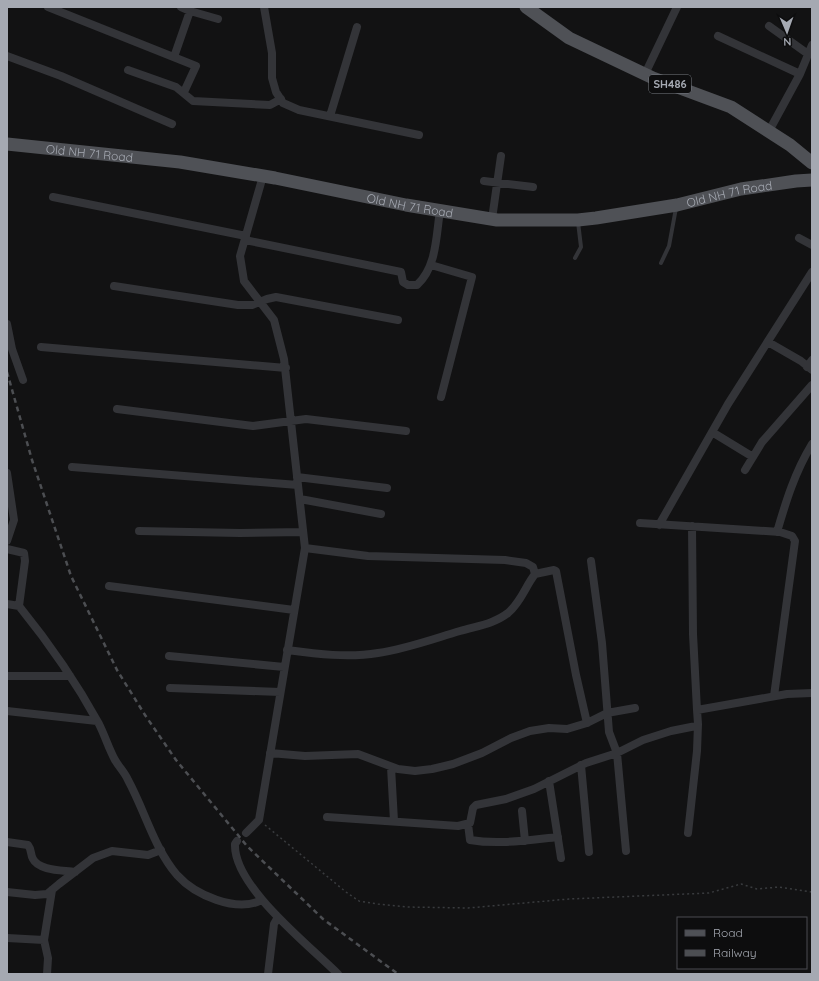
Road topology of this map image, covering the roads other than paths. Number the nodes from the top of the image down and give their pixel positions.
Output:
1 (48, 7) edge
2 (181, 7) edge
3 (264, 7) edge
4 (528, 8) edge
5 (673, 8) edge
6 (190, 11) junction
7 (218, 19) dead end
8 (769, 26) dead end
9 (357, 27) dead end
10 (718, 36) dead end
11 (812, 45) edge
12 (808, 54) junction
13 (7, 56) edge
14 (174, 57) junction
15 (128, 70) dead end
16 (645, 74) junction
17 (800, 74) junction
18 (184, 92) junction
19 (281, 99) junction
20 (330, 116) junction
21 (172, 124) dead end
22 (770, 132) junction
23 (419, 135) dead end
24 (7, 144) edge
25 (500, 156) dead end
26 (812, 163) edge
27 (263, 176) junction
28 (812, 180) edge
29 (484, 181) dead end
30 (497, 182) junction
31 (533, 187) dead end
32 (53, 197) dead end
33 (677, 205) junction
34 (440, 211) junction
35 (492, 219) junction
36 (578, 220) junction
37 (245, 238) junction
38 (799, 238) dead end
39 (812, 245) edge
40 (575, 258) dead end
41 (662, 263) dead end
42 (431, 265) junction
43 (812, 272) edge
44 (114, 286) dead end
45 (260, 301) junction
46 (398, 320) dead end
47 (7, 324) edge
48 (768, 342) junction
49 (40, 347) dead end
50 (810, 365) edge
51 (286, 368) junction
52 (23, 380) dead end
53 (812, 385) edge
54 (441, 397) dead end
55 (117, 409) dead end
56 (291, 421) junction
57 (406, 431) dead end
58 (712, 432) junction
59 (812, 444) edge
60 (753, 457) junction
61 (72, 467) dead end
62 (745, 470) dead end
63 (7, 473) edge
64 (298, 481) junction
65 (387, 488) dead end
66 (300, 499) junction
67 (381, 514) dead end
68 (640, 523) dead end
69 (659, 525) junction
70 (692, 526) junction
71 (139, 531) dead end
72 (303, 532) junction
73 (777, 532) junction
74 (7, 541) edge
75 (305, 548) junction
76 (7, 549) edge
77 (591, 561) dead end
78 (535, 574) junction
79 (109, 586) dead end
80 (7, 604) edge
81 (19, 606) junction
82 (294, 610) junction
83 (287, 650) junction
84 (169, 656) dead end
85 (284, 668) junction
86 (7, 676) edge
87 (70, 676) junction
88 (170, 688) dead end
89 (280, 692) junction
90 (812, 693) edge
91 (774, 696) junction
92 (635, 708) dead end
93 (697, 710) junction
94 (7, 711) edge
95 (607, 713) junction
96 (97, 721) junction
97 (587, 723) junction
98 (698, 724) junction
99 (270, 753) junction
100 (617, 754) junction
101 (581, 765) junction
102 (391, 767) junction
103 (549, 781) junction
104 (522, 811) dead end
105 (327, 817) dead end
106 (394, 821) junction
107 (468, 824) junction
108 (246, 833) dead end
109 (688, 833) dead end
110 (558, 837) junction
111 (525, 841) junction
112 (7, 842) edge
113 (237, 842) dead end
114 (161, 850) junction
115 (589, 852) dead end
116 (626, 852) dead end
117 (561, 858) dead end
118 (75, 872) junction
119 (52, 890) junction
120 (7, 892) edge
121 (262, 900) junction
122 (278, 917) junction
123 (7, 938) edge
124 (44, 940) junction
125 (47, 974) edge
126 (268, 974) edge
127 (338, 974) edge

1 - 14 street
2 - 6 street
3 - 19 street
4 - 16 main road, SH486
5 - 16 street
6 - 7 street
6 - 14 street
8 - 12 street
9 - 20 street
10 - 17 street
11 - 12 street
12 - 17 street
13 - 21 street
14 - 18 street
15 - 18 street
16 - 22 main road, SH486
17 - 22 street
18 - 19 street
19 - 20 street
20 - 23 street
22 - 26 main road, SH486
24 - 27 main road, Old NH 71 Road
25 - 30 street
27 - 34 main road, Old NH 71 Road
27 - 37 street
28 - 33 main road, Old NH 71 Road
29 - 30 street
30 - 31 street
30 - 35 street
32 - 37 street
33 - 36 main road, Old NH 71 Road
33 - 41 lane
34 - 35 main road, Old NH 71 Road
34 - 42 street
35 - 36 main road, Old NH 71 Road
36 - 40 lane
37 - 42 street
37 - 45 street
38 - 39 street
42 - 54 street
43 - 48 street
44 - 45 street
45 - 46 street
45 - 51 street
47 - 52 street
48 - 50 street
48 - 58 street
49 - 51 street
51 - 56 street
53 - 60 street
55 - 56 street
56 - 57 street
56 - 64 street
58 - 60 street
58 - 69 street
59 - 73 street
60 - 62 street
61 - 64 street
63 - 74 street
64 - 65 street
64 - 66 street
66 - 67 street
66 - 72 street
68 - 69 street
69 - 70 street
70 - 73 street
70 - 93 street
71 - 72 street
72 - 75 street
73 - 91 street
75 - 78 street
75 - 82 street
76 - 81 street
77 - 95 street
78 - 83 street
78 - 97 street
79 - 82 street
80 - 81 street
81 - 87 street
82 - 83 street
83 - 85 street
84 - 85 street
85 - 89 street
86 - 87 street
87 - 96 street
88 - 89 street
89 - 99 street
90 - 91 street
91 - 93 street
92 - 95 street
93 - 98 street
94 - 96 street
95 - 97 street
95 - 100 street
96 - 114 street
97 - 102 street
98 - 100 street
98 - 109 street
99 - 102 street
99 - 108 street
100 - 101 street
100 - 116 street
101 - 103 street
101 - 115 street
102 - 106 street
103 - 107 street
103 - 110 street
104 - 111 street
105 - 106 street
106 - 107 street
107 - 111 street
110 - 111 street
110 - 117 street
112 - 118 street
113 - 121 street
114 - 118 street
114 - 121 street
118 - 119 street
119 - 120 street
119 - 124 street
121 - 122 street
122 - 126 street
122 - 127 street
123 - 124 street
124 - 125 street

